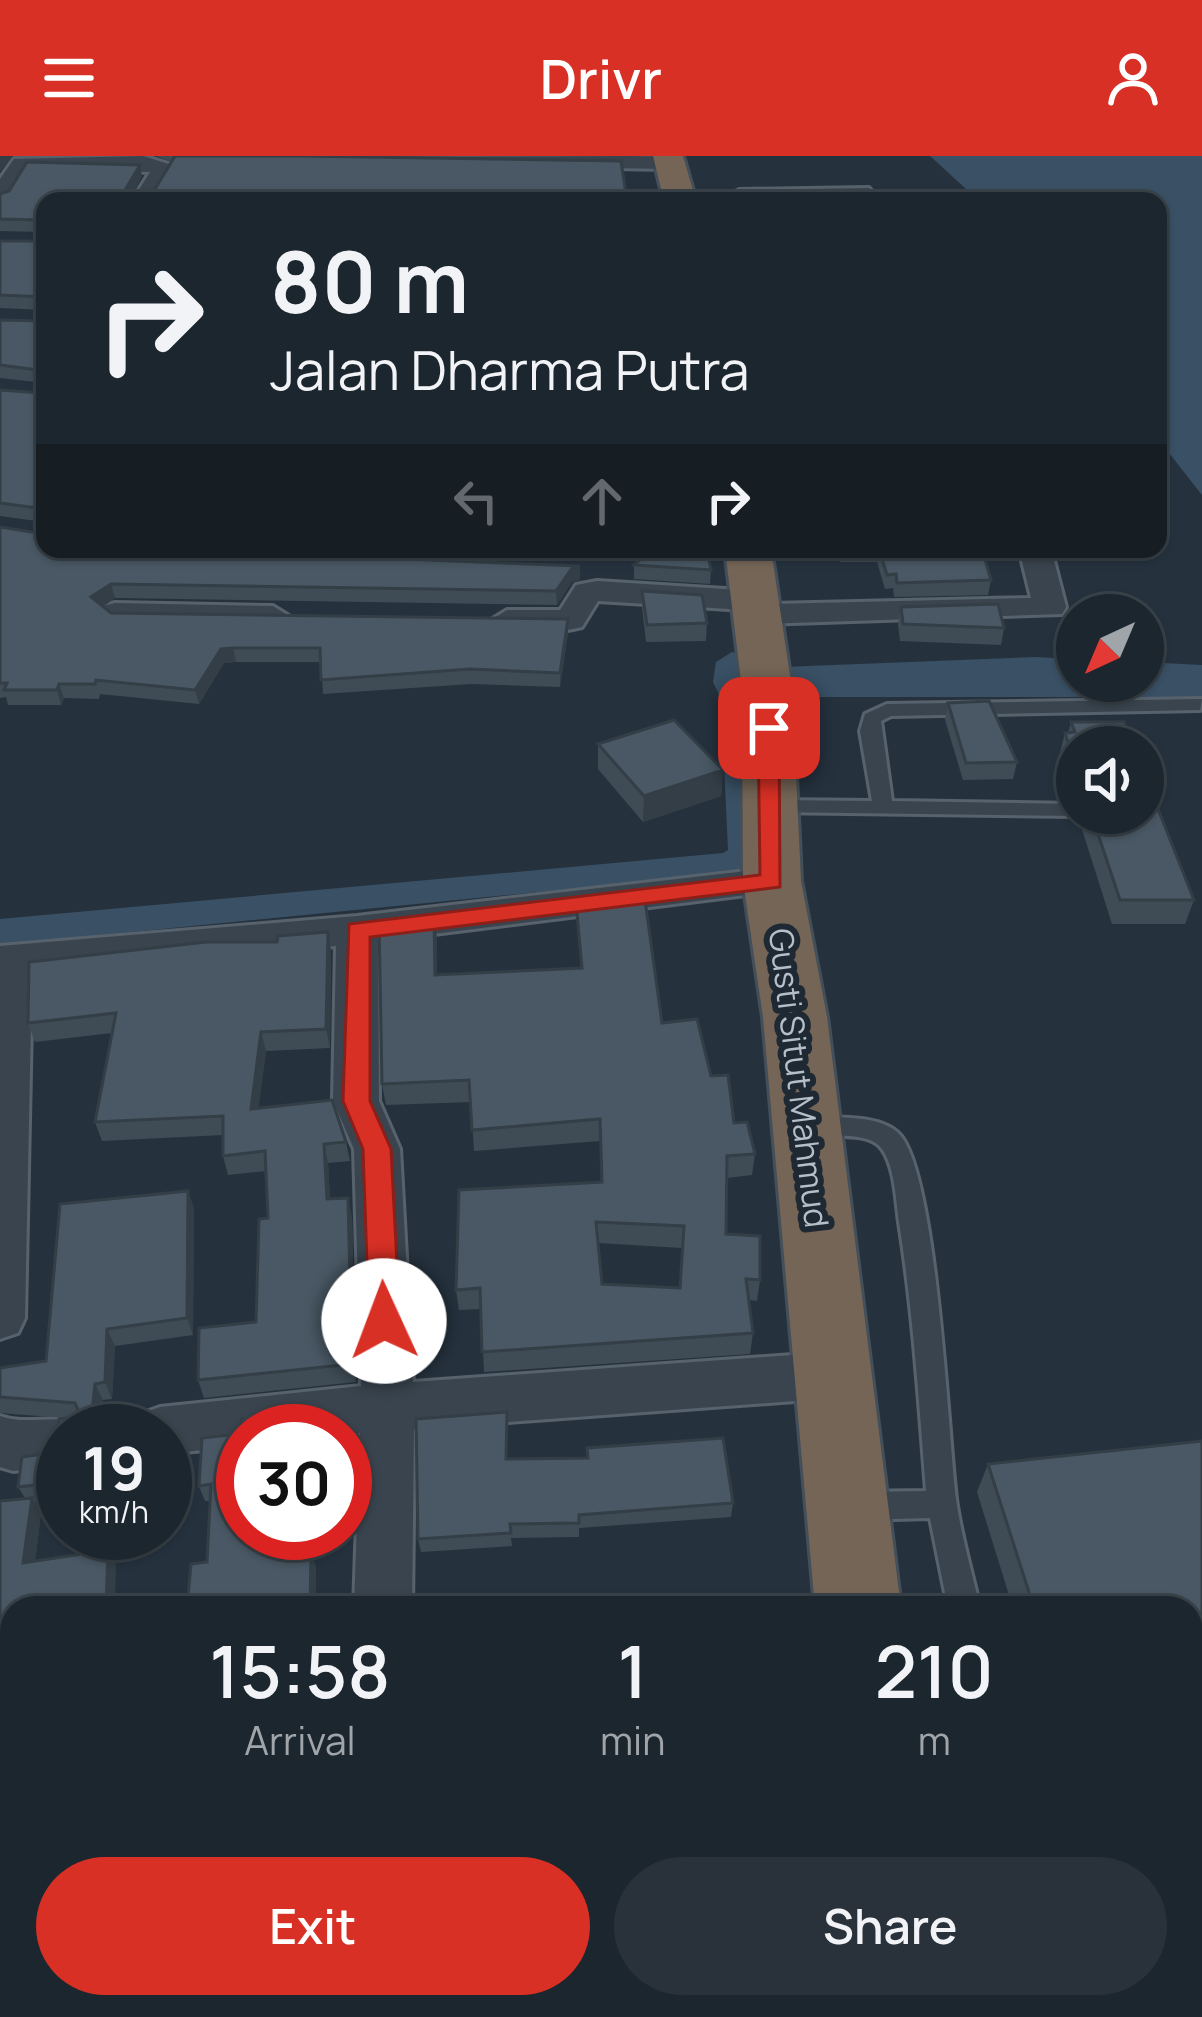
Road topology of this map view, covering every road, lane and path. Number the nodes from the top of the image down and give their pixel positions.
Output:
1 (669, 159) edge
2 (130, 160) edge
3 (318, 160) edge
4 (869, 191) dead end
5 (148, 192) edge
6 (678, 192) edge
7 (826, 192) edge
8 (0, 197) edge
9 (32, 200) edge
10 (346, 558) edge
11 (1037, 558) edge
12 (501, 565) edge
13 (558, 567) edge
14 (756, 594) edge
15 (115, 613) edge
16 (303, 616) edge
17 (466, 620) edge
18 (1200, 704) edge
19 (772, 806) junction
20 (1056, 810) edge
21 (884, 811) junction
22 (772, 881) junction
23 (358, 930) junction
24 (5, 959) edge
25 (808, 1125) junction
26 (2, 1214) edge
27 (0, 1318) edge
28 (835, 1375) junction
29 (388, 1407) junction
30 (192, 1428) edge
31 (0, 1440) edge
32 (36, 1444) edge
33 (942, 1504) junction
34 (848, 1506) junction
35 (383, 1596) edge
36 (857, 1596) edge
37 (961, 1596) edge

1 - 3 street
1 - 6 highway
2 - 5 street
2 - 8 street
4 - 7 lane
8 - 9 street
10 - 12 street
11 - 14 street
13 - 14 street
14 - 17 street
14 - 19 highway, Gusti Situt Mahmud
15 - 16 street
18 - 21 lane
19 - 21 lane
19 - 22 highway, Gusti Situt Mahmud
20 - 21 lane
22 - 23 street
22 - 25 highway, Gusti Situt Mahmud
23 - 24 street
23 - 29 street
24 - 26 street
25 - 28 highway, Gusti Situt Mahmud
25 - 33 lane
26 - 27 street
28 - 29 street
28 - 34 highway, Gusti Situt Mahmud
29 - 30 street
29 - 35 street
31 - 32 street
33 - 34 lane
33 - 37 lane
34 - 36 highway, Gusti Situt Mahmud

